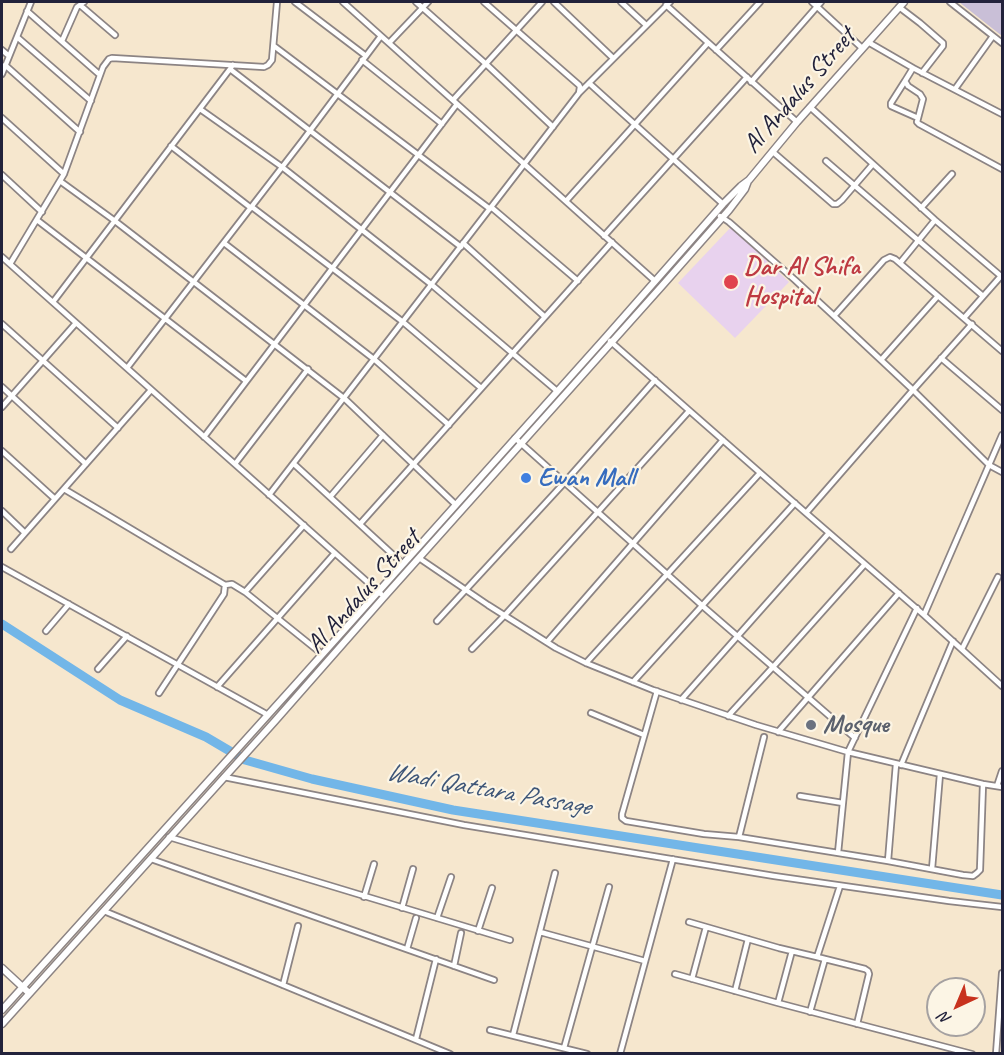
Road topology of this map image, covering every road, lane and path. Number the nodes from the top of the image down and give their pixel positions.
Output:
1 (31, 2) edge
2 (277, 2) edge
3 (295, 2) edge
4 (343, 2) edge
5 (416, 2) edge
6 (428, 2) edge
7 (484, 2) edge
8 (542, 2) edge
9 (554, 2) edge
10 (621, 2) edge
11 (760, 2) edge
12 (812, 2) edge
13 (821, 2) edge
14 (950, 2) edge
15 (82, 3) edge
16 (668, 3) edge
17 (902, 4) edge
18 (817, 6) junction
19 (423, 7) junction
20 (27, 11) junction
21 (646, 25) junction
22 (516, 30) junction
23 (115, 35) dead end
24 (381, 36) junction
25 (993, 36) junction
26 (16, 37) junction
27 (62, 41) junction
28 (868, 42) junction
29 (389, 43) junction
30 (708, 43) junction
31 (1002, 44) edge
32 (274, 46) junction
33 (862, 48) junction
34 (2, 50) edge
35 (716, 50) junction
36 (9, 56) junction
37 (364, 58) junction
38 (613, 58) junction
39 (486, 64) junction
40 (5, 65) junction
41 (232, 67) junction
42 (913, 68) junction
43 (922, 73) junction
44 (2, 74) edge
45 (100, 75) junction
46 (747, 77) junction
47 (905, 81) junction
48 (752, 82) junction
49 (589, 83) junction
50 (955, 89) junction
51 (338, 93) junction
52 (579, 93) junction
53 (91, 101) junction
54 (455, 102) junction
55 (810, 107) junction
56 (200, 109) junction
57 (1002, 114) edge
58 (2, 118) edge
59 (918, 118) junction
60 (797, 122) junction
61 (442, 124) junction
62 (635, 125) junction
63 (553, 127) junction
64 (310, 131) junction
65 (80, 132) junction
66 (171, 147) junction
67 (773, 152) junction
68 (419, 155) junction
69 (673, 159) junction
70 (826, 161) dead end
71 (524, 164) junction
72 (873, 164) junction
73 (282, 168) junction
74 (1002, 169) edge
75 (64, 174) junction
76 (952, 174) dead end
77 (2, 175) edge
78 (749, 180) junction
79 (60, 181) junction
80 (855, 186) junction
81 (390, 193) junction
82 (566, 201) junction
83 (723, 204) junction
84 (251, 207) junction
85 (491, 208) junction
86 (921, 208) junction
87 (42, 212) junction
88 (715, 213) junction
89 (722, 217) junction
90 (37, 220) junction
91 (935, 220) junction
92 (115, 221) junction
93 (362, 230) junction
94 (604, 236) junction
95 (918, 240) junction
96 (612, 242) junction
97 (224, 243) junction
98 (462, 245) junction
99 (2, 257) edge
100 (86, 259) junction
101 (900, 263) junction
102 (10, 264) junction
103 (333, 269) junction
104 (1002, 276) edge
105 (194, 281) junction
106 (578, 281) junction
107 (655, 281) junction
108 (432, 285) junction
109 (938, 296) junction
110 (982, 296) junction
111 (53, 302) junction
112 (304, 306) junction
113 (834, 316) junction
114 (545, 317) junction
115 (165, 318) junction
116 (964, 318) junction
117 (403, 322) junction
118 (76, 323) junction
119 (2, 324) edge
120 (972, 324) junction
121 (606, 337) junction
122 (612, 342) junction
123 (275, 344) junction
124 (1002, 351) edge
125 (512, 354) junction
126 (941, 358) junction
127 (375, 360) junction
128 (881, 360) junction
129 (43, 361) junction
130 (127, 368) junction
131 (308, 369) junction
132 (655, 380) junction
133 (246, 381) junction
134 (2, 387) edge
135 (481, 388) junction
136 (151, 390) junction
137 (913, 390) junction
138 (557, 391) junction
139 (11, 396) junction
140 (345, 399) junction
141 (2, 407) edge
142 (1002, 410) edge
143 (690, 411) junction
144 (449, 425) junction
145 (118, 428) junction
146 (382, 435) junction
147 (1002, 435) edge
148 (204, 437) junction
149 (515, 438) junction
150 (723, 440) junction
151 (521, 444) junction
152 (2, 451) edge
153 (86, 464) junction
154 (235, 464) junction
155 (294, 464) junction
156 (414, 465) junction
157 (989, 465) junction
158 (1002, 472) edge
159 (760, 473) junction
160 (564, 483) junction
161 (64, 489) junction
162 (269, 495) junction
163 (330, 497) junction
164 (55, 499) junction
165 (795, 503) junction
166 (455, 504) junction
167 (2, 511) edge
168 (597, 512) junction
169 (806, 513) junction
170 (360, 524) junction
171 (304, 525) junction
172 (25, 532) junction
173 (829, 533) junction
174 (633, 544) junction
175 (11, 549) dead end
176 (335, 553) junction
177 (419, 558) junction
178 (403, 564) junction
179 (865, 564) junction
180 (2, 567) edge
181 (667, 574) junction
182 (998, 577) dead end
183 (225, 585) junction
184 (466, 590) junction
185 (378, 591) junction
186 (245, 592) junction
187 (899, 593) junction
188 (384, 597) junction
189 (69, 604) junction
190 (702, 605) junction
191 (917, 608) junction
192 (505, 615) junction
193 (924, 615) junction
194 (278, 618) junction
195 (436, 621) dead end
196 (46, 631) dead end
197 (127, 636) junction
198 (738, 636) junction
199 (953, 641) junction
200 (547, 642) junction
201 (962, 649) junction
202 (472, 650) dead end
203 (322, 654) junction
204 (586, 663) junction
205 (177, 664) junction
206 (773, 667) junction
207 (98, 669) dead end
208 (633, 682) junction
209 (1002, 686) edge
210 (217, 687) junction
211 (657, 691) junction
212 (159, 693) dead end
213 (808, 697) junction
214 (681, 700) junction
215 (591, 713) dead end
216 (268, 715) junction
217 (728, 716) junction
218 (778, 732) junction
219 (644, 735) junction
220 (764, 737) dead end
221 (855, 738) junction
222 (848, 753) junction
223 (899, 764) junction
224 (1002, 771) edge
225 (940, 774) junction
226 (224, 776) junction
227 (983, 784) junction
228 (999, 787) edge
229 (800, 796) dead end
230 (843, 803) junction
231 (170, 837) junction
232 (739, 837) junction
233 (838, 853) junction
234 (151, 859) junction
235 (673, 859) junction
236 (888, 861) junction
237 (374, 864) dead end
238 (413, 869) dead end
239 (932, 869) junction
240 (555, 873) dead end
241 (451, 876) dead end
242 (840, 886) junction
243 (609, 887) dead end
244 (492, 888) dead end
245 (364, 897) junction
246 (1002, 907) edge
247 (402, 908) junction
248 (104, 911) junction
249 (416, 918) dead end
250 (437, 918) junction
251 (689, 922) dead end
252 (298, 926) dead end
253 (706, 927) junction
254 (478, 931) junction
255 (540, 932) junction
256 (461, 933) dead end
257 (748, 939) junction
258 (510, 940) dead end
259 (591, 946) junction
260 (407, 949) junction
261 (792, 951) junction
262 (818, 957) junction
263 (436, 959) junction
264 (825, 959) junction
265 (645, 961) junction
266 (454, 966) junction
267 (2, 968) edge
268 (1002, 973) edge
269 (675, 974) dead end
270 (692, 979) junction
271 (494, 980) dead end
272 (284, 985) junction
273 (23, 987) junction
274 (735, 991) junction
275 (29, 993) junction
276 (778, 1003) junction
277 (2, 1010) edge
278 (810, 1011) junction
279 (2, 1024) edge
280 (857, 1024) junction
281 (490, 1030) dead end
282 (513, 1035) junction
283 (416, 1040) junction
284 (564, 1048) junction
285 (1002, 1050) edge
286 (996, 1052) edge
287 (450, 1053) edge
288 (587, 1053) edge
289 (620, 1053) edge
290 (972, 1053) edge

1 - 20 street
2 - 32 street
3 - 37 street
4 - 24 street
5 - 19 street
6 - 19 street
7 - 22 street
8 - 22 street
9 - 38 street
10 - 21 street
11 - 35 street
12 - 18 street
13 - 18 street
14 - 25 street
15 - 23 street
15 - 27 street
16 - 21 street
16 - 30 street
17 - 28 main road, Al Andalus Street
17 - 43 street
18 - 33 street
18 - 48 street
19 - 29 street
19 - 39 street
20 - 26 street
20 - 27 street
21 - 38 street
22 - 39 street
22 - 52 street
24 - 29 street
24 - 37 street
25 - 31 street
25 - 50 street
26 - 36 street
26 - 53 street
27 - 45 street
28 - 33 main road, Al Andalus Street
28 - 42 street
29 - 54 street
30 - 35 street
30 - 62 street
32 - 41 street
32 - 51 street
33 - 55 main road, Al Andalus Street
34 - 36 street
35 - 46 street
36 - 40 street
37 - 51 street
37 - 61 street
38 - 49 street
39 - 54 street
39 - 63 street
40 - 44 street
40 - 65 street
41 - 45 street
41 - 56 street
41 - 64 street
42 - 43 street
42 - 47 street
43 - 50 street
45 - 53 street
46 - 48 street
46 - 69 street
47 - 59 street
47 - 59 street
48 - 60 street
49 - 52 street
49 - 62 street
50 - 57 street
51 - 64 street
51 - 68 street
52 - 63 street
53 - 65 street
54 - 61 street
54 - 71 street
55 - 60 main road, Al Andalus Street
55 - 72 street
56 - 66 street
56 - 73 street
58 - 75 street
59 - 74 street
60 - 67 main road, Al Andalus Street
61 - 68 street
62 - 69 street
62 - 82 street
63 - 71 street
64 - 73 street
64 - 81 street
65 - 75 street
66 - 84 street
66 - 92 street
67 - 78 main road, Al Andalus Street
67 - 80 street
68 - 81 street
68 - 85 street
69 - 83 street
69 - 94 street
70 - 80 street
71 - 82 street
71 - 85 street
72 - 80 street
72 - 86 street
73 - 84 street
73 - 93 street
75 - 79 street
76 - 86 street
77 - 87 street
78 - 83 main road, Al Andalus Street
78 - 89 main road, Al Andalus Street
79 - 87 street
79 - 92 street
80 - 95 street
81 - 93 street
81 - 98 street
82 - 94 street
83 - 88 main road, Al Andalus Street
84 - 97 street
84 - 103 street
85 - 98 street
85 - 106 street
86 - 91 street
87 - 90 street
88 - 89 street
88 - 107 main road, Al Andalus Street
89 - 113 street
89 - 122 main road, Al Andalus Street
90 - 100 street
90 - 102 street
91 - 95 street
91 - 104 street
92 - 100 street
92 - 105 street
93 - 103 street
93 - 108 street
94 - 96 street
95 - 101 street
95 - 110 street
96 - 106 street
96 - 107 street
97 - 105 street
97 - 112 street
98 - 108 street
98 - 114 street
99 - 102 street
100 - 111 street
100 - 115 street
101 - 109 street
101 - 113 street
102 - 111 street
103 - 112 street
103 - 117 street
104 - 110 street
105 - 115 street
105 - 123 street
106 - 114 street
107 - 121 main road, Al Andalus Street
108 - 117 street
108 - 125 street
109 - 116 street
109 - 128 street
110 - 116 street
111 - 118 street
112 - 123 street
112 - 127 street
113 - 128 street
114 - 125 street
115 - 130 street
115 - 133 street
116 - 120 street
117 - 127 street
117 - 135 street
118 - 129 street
118 - 130 street
119 - 129 street
120 - 124 street
120 - 126 street
121 - 122 street
121 - 138 main road, Al Andalus Street
122 - 132 street
122 - 151 main road, Al Andalus Street
123 - 131 street
123 - 133 street
125 - 135 street
125 - 138 street
126 - 137 street
126 - 142 street
127 - 140 street
127 - 144 street
128 - 137 street
129 - 139 street
129 - 145 street
130 - 136 street
131 - 140 street
131 - 154 street
132 - 143 street
132 - 160 street
133 - 148 street
134 - 139 street
135 - 144 street
136 - 145 street
136 - 148 street
137 - 157 street
137 - 169 street
138 - 149 main road, Al Andalus Street
139 - 141 street
139 - 153 street
140 - 146 street
140 - 155 street
143 - 150 street
143 - 168 street
144 - 156 street
145 - 153 street
146 - 156 street
146 - 163 street
147 - 157 street
148 - 154 street
149 - 151 street
149 - 166 main road, Al Andalus Street
150 - 159 street
150 - 174 street
151 - 160 street
151 - 177 main road, Al Andalus Street
152 - 164 street
153 - 161 street
154 - 162 street
155 - 162 street
155 - 163 street
156 - 166 street
156 - 170 street
157 - 158 street
157 - 193 street
159 - 165 street
159 - 181 street
160 - 168 street
160 - 184 street
161 - 164 street
161 - 183 street
162 - 171 street
163 - 170 street
164 - 172 street
165 - 169 street
165 - 190 street
166 - 178 main road, Al Andalus Street
167 - 172 street
168 - 174 street
168 - 192 street
169 - 173 street
170 - 178 street
171 - 176 street
171 - 186 street
172 - 175 street
173 - 179 street
173 - 198 street
174 - 181 street
174 - 200 street
176 - 185 street
176 - 194 street
177 - 184 street
177 - 188 main road, Al Andalus Street
178 - 185 main road, Al Andalus Street
179 - 187 street
179 - 206 street
180 - 189 street
181 - 190 street
181 - 204 street
182 - 201 street
183 - 186 street
183 - 205 street
184 - 192 street
184 - 195 street
185 - 188 street
185 - 203 main road, Al Andalus Street
186 - 194 street
187 - 191 street
187 - 213 street
188 - 226 main road, Al Andalus Street
189 - 196 street
189 - 197 street
190 - 198 street
190 - 208 street
191 - 193 street
191 - 221 street
192 - 200 street
192 - 202 street
193 - 199 street
194 - 203 street
194 - 210 street
197 - 205 street
197 - 207 street
198 - 206 street
198 - 214 street
199 - 201 street
199 - 223 street
200 - 204 street
201 - 209 street
203 - 216 main road, Al Andalus Street
204 - 208 street
205 - 210 street
205 - 212 street
206 - 213 street
206 - 217 street
208 - 211 street
210 - 216 street
211 - 214 street
211 - 219 street
213 - 218 street
213 - 221 street
214 - 217 street
215 - 219 street
216 - 273 main road, Al Andalus Street
217 - 218 street
218 - 222 street
219 - 232 street
220 - 232 street
221 - 222 street
222 - 223 street
222 - 230 street
223 - 225 street
223 - 236 street
224 - 228 street
225 - 227 street
225 - 239 street
226 - 231 main road, Al Andalus Street
226 - 235 street
227 - 228 street
227 - 239 street
229 - 230 street
230 - 233 street
231 - 234 main road, Al Andalus Street
231 - 245 street
232 - 233 street
233 - 236 street
234 - 248 main road, Al Andalus Street
234 - 260 street
235 - 242 street
235 - 265 street
236 - 239 street
237 - 245 street
238 - 247 street
240 - 255 street
241 - 250 street
242 - 246 street
242 - 262 street
243 - 259 street
244 - 254 street
245 - 247 street
247 - 250 street
248 - 272 street
248 - 275 main road, Al Andalus Street
249 - 260 street
250 - 254 street
251 - 253 street
252 - 272 street
253 - 257 street
253 - 270 street
254 - 258 street
255 - 259 street
255 - 282 street
256 - 266 street
257 - 261 street
257 - 274 street
259 - 265 street
259 - 284 street
260 - 263 street
261 - 262 street
261 - 276 street
262 - 264 street
263 - 266 street
263 - 283 street
264 - 278 street
264 - 280 street
265 - 289 street
266 - 271 street
267 - 273 main road
268 - 286 street
269 - 270 street
270 - 274 street
272 - 283 street
273 - 275 main road
273 - 277 main road, Al Andalus Street
274 - 276 street
275 - 279 main road, Al Andalus Street
276 - 278 street
278 - 280 street
280 - 290 street
281 - 282 street
282 - 284 street
283 - 287 street
284 - 288 street
285 - 286 street

